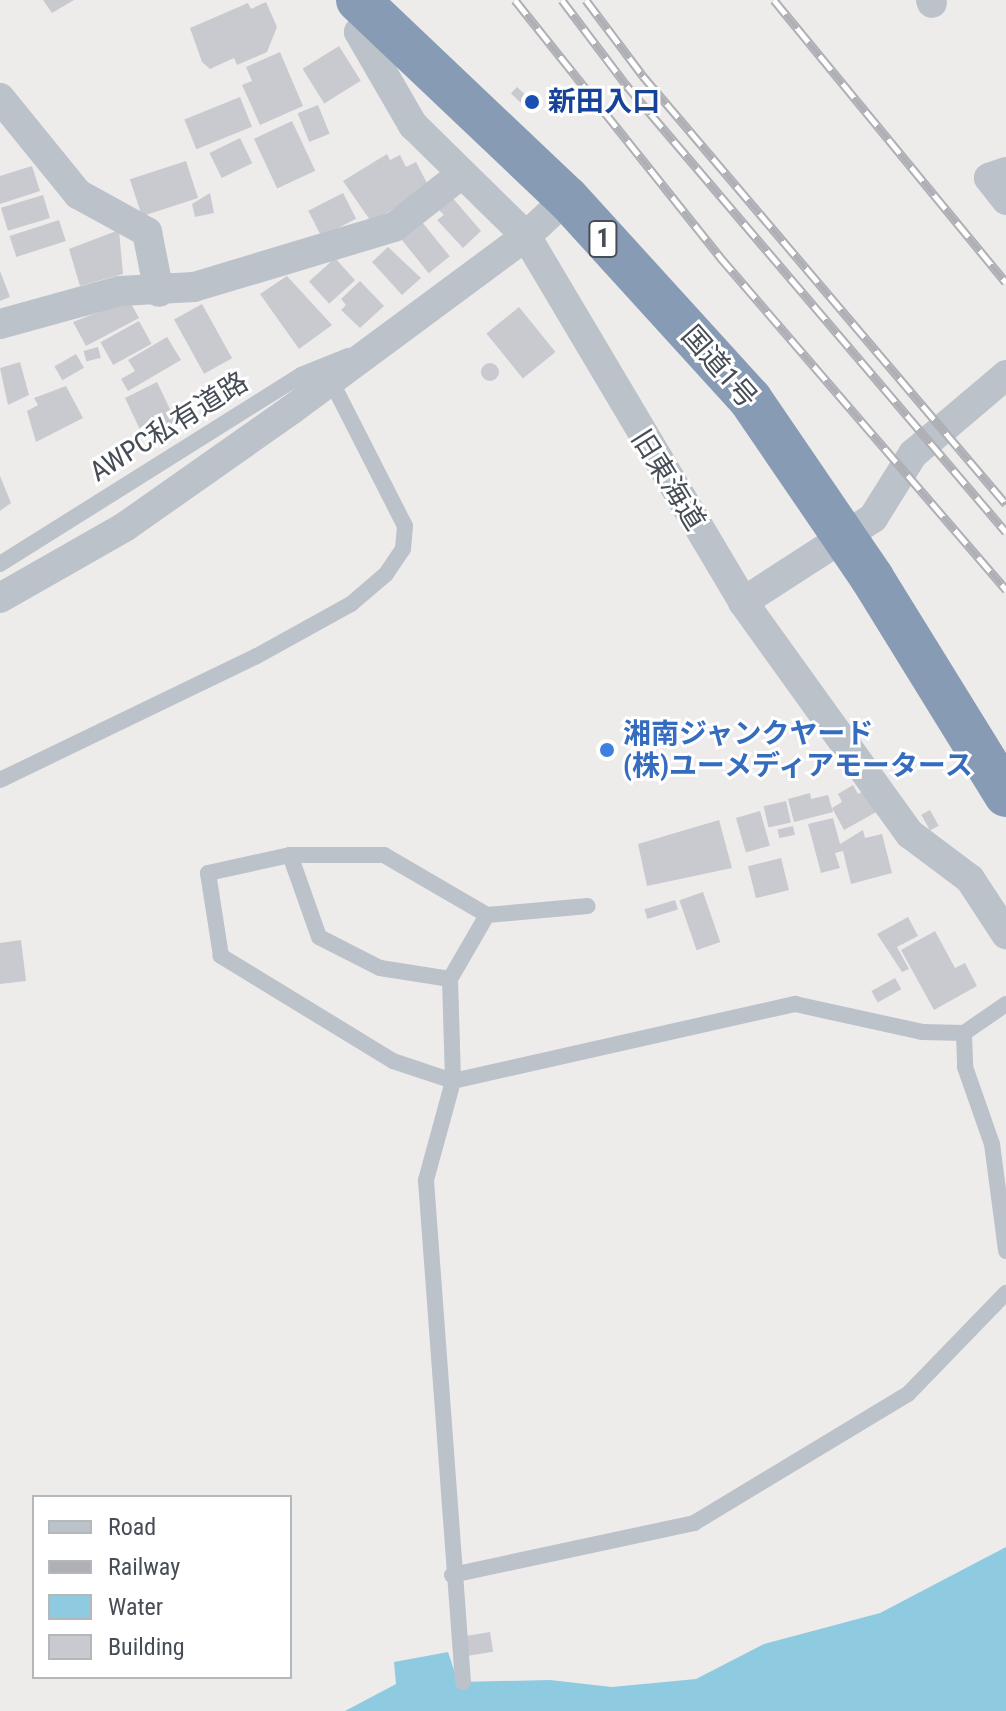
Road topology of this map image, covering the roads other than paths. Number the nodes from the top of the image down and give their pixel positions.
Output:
1 (366, 9) edge
2 (0, 98) edge
3 (1006, 172) edge
4 (459, 176) junction
5 (567, 198) junction
6 (1006, 200) edge
7 (526, 236) junction
8 (159, 292) junction
9 (0, 324) edge
10 (372, 346) junction
11 (1006, 375) edge
12 (330, 379) junction
13 (0, 564) edge
14 (0, 598) edge
15 (743, 602) junction
16 (0, 780) edge
17 (1006, 795) edge
18 (290, 855) junction
19 (588, 906) dead end
20 (487, 915) junction
21 (1006, 934) edge
22 (450, 979) junction
23 (1006, 1004) edge
24 (964, 1033) junction
25 (453, 1081) junction
26 (1006, 1251) edge
27 (1006, 1293) edge
28 (452, 1575) junction
29 (463, 1682) dead end

1 - 4 street, 旧東海道
1 - 5 highway, 国道1号 / 1
2 - 8 street
3 - 6 street
4 - 7 street, 旧東海道
4 - 8 street
5 - 7 street
5 - 17 highway, 国道1号 / 1
7 - 10 street
7 - 15 street, 旧東海道
8 - 9 street
10 - 12 street
10 - 13 lane, AWPC私有道路
11 - 15 street
12 - 14 street
12 - 16 lane
15 - 21 street, 旧東海道
18 - 20 lane
18 - 22 lane
18 - 25 lane
19 - 20 lane
20 - 22 lane
22 - 25 lane
23 - 24 lane
24 - 25 lane
24 - 26 lane
25 - 28 lane
27 - 28 lane
28 - 29 lane

